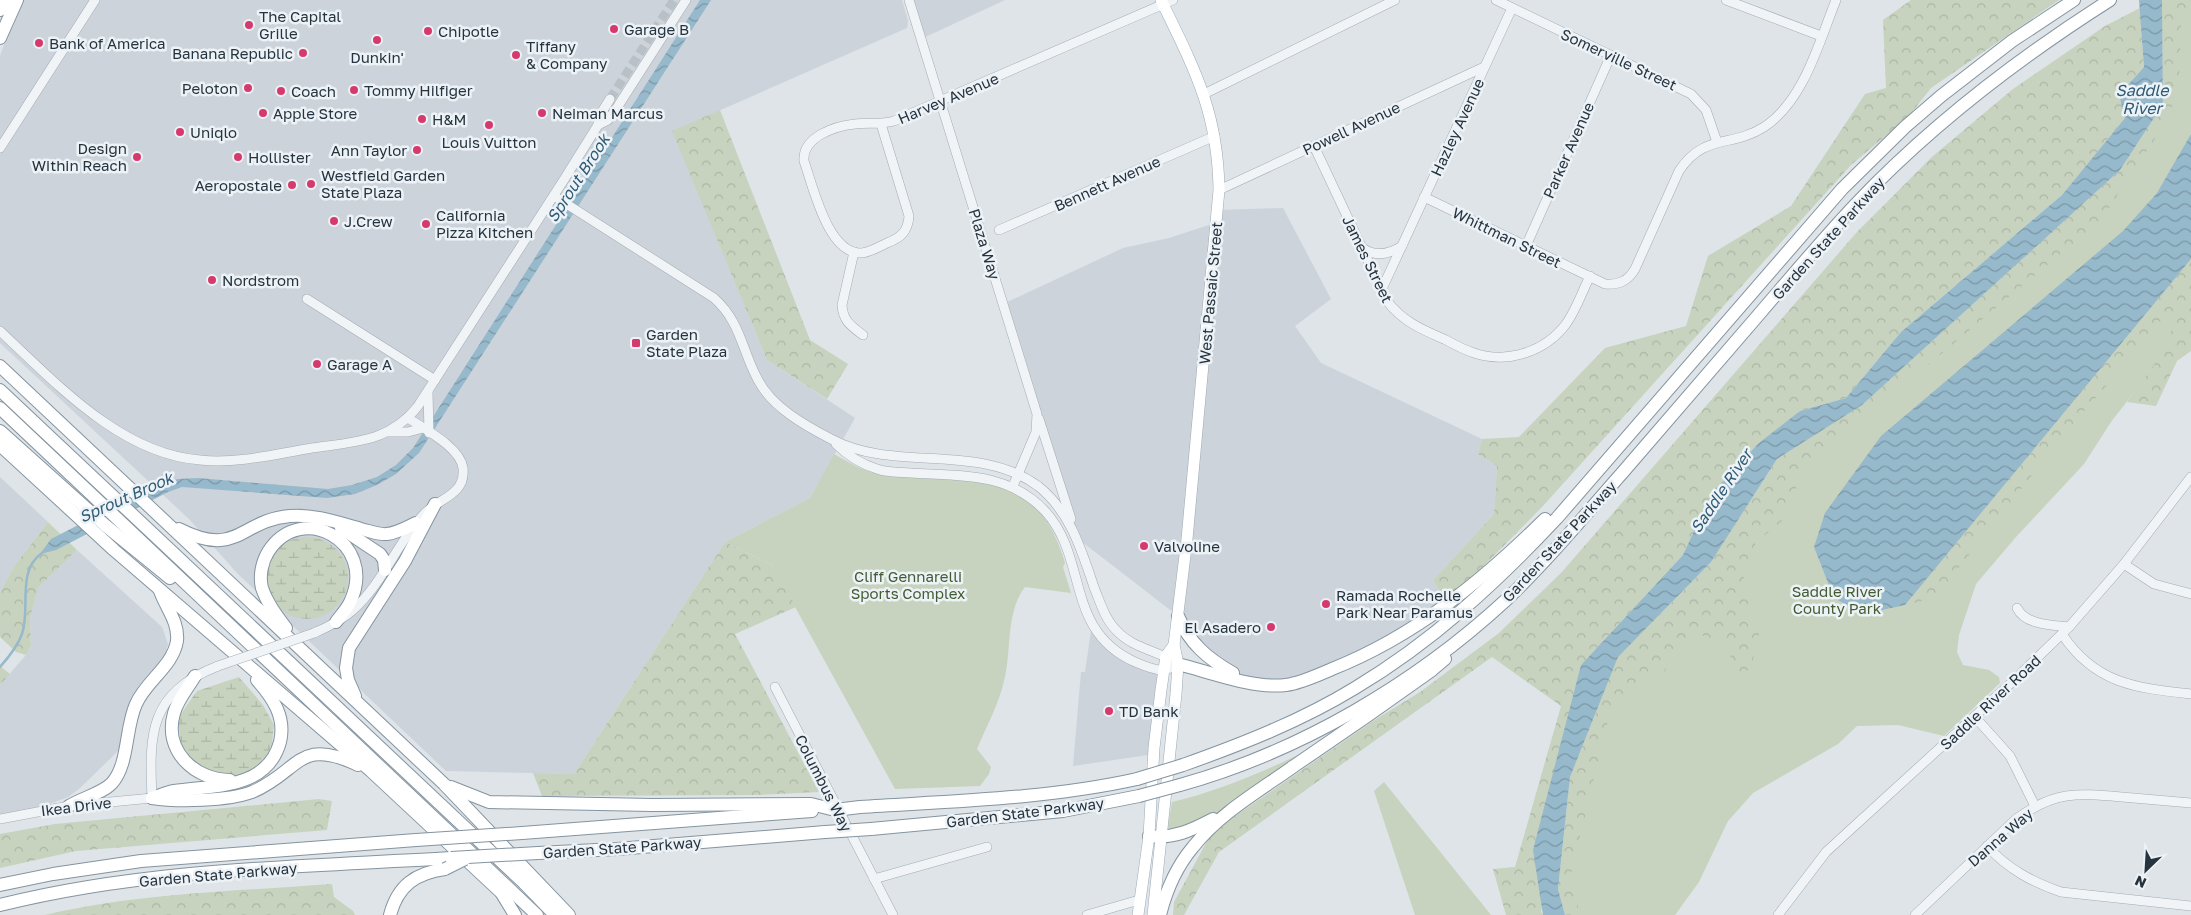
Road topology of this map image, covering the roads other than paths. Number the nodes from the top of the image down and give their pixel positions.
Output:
1 (5, 0) edge
2 (17, 0) edge
3 (95, 0) edge
4 (686, 0) edge
5 (909, 0) edge
6 (1394, 0) edge
7 (1496, 0) edge
8 (1836, 0) edge
9 (2074, 0) edge
10 (2110, 0) edge
11 (1731, 1) edge
12 (1166, 2) edge
13 (1512, 8) junction
14 (0, 10) edge
15 (1821, 36) junction
16 (0, 38) edge
17 (1611, 55) junction
18 (1484, 67) junction
19 (1204, 94) junction
20 (610, 99) tunnel mouth
21 (941, 102) junction
22 (881, 124) junction
23 (598, 125) junction
24 (1215, 136) junction
25 (1717, 142) junction
26 (1314, 146) junction
27 (0, 148) edge
28 (1218, 190) junction
29 (554, 196) junction
30 (1424, 197) junction
31 (999, 230) dead end
32 (1402, 246) junction
33 (1526, 246) junction
34 (1361, 247) junction
35 (854, 252) junction
36 (1590, 276) junction
37 (1381, 291) junction
38 (307, 299) dead end
39 (0, 331) edge
40 (863, 335) dead end
41 (0, 365) edge
42 (435, 380) junction
43 (0, 390) edge
44 (428, 392) junction
45 (1034, 401) junction
46 (0, 408) edge
47 (408, 418) junction
48 (0, 431) edge
49 (426, 431) junction
50 (389, 432) junction
51 (830, 439) junction
52 (0, 444) edge
53 (1616, 448) junction
54 (0, 453) edge
55 (926, 459) junction
56 (925, 474) junction
57 (1018, 474) junction
58 (2191, 477) edge
59 (1013, 486) junction
60 (48, 488) junction
61 (68, 499) junction
62 (435, 504) junction
63 (164, 520) junction
64 (332, 522) junction
65 (416, 523) junction
66 (1077, 538) junction
67 (119, 545) junction
68 (2124, 564) junction
69 (385, 570) junction
70 (158, 588) junction
71 (191, 588) junction
72 (2191, 594) edge
73 (1506, 600) junction
74 (2017, 608) dead end
75 (1178, 616) junction
76 (336, 622) junction
77 (2065, 631) junction
78 (1174, 645) junction
79 (229, 648) junction
80 (301, 650) junction
81 (1166, 656) junction
82 (1178, 664) junction
83 (1164, 670) junction
84 (195, 676) junction
85 (1250, 682) junction
86 (775, 687) dead end
87 (2191, 694) edge
88 (358, 703) junction
89 (1975, 717) junction
90 (371, 771) junction
91 (250, 778) junction
92 (444, 784) junction
93 (152, 798) junction
94 (1244, 801) junction
95 (2191, 803) edge
96 (69, 806) junction
97 (2035, 806) junction
98 (813, 808) junction
99 (0, 819) edge
100 (1155, 837) junction
101 (1987, 846) junction
102 (987, 847) dead end
103 (448, 863) junction
104 (874, 879) junction
105 (0, 886) edge
106 (501, 892) junction
107 (1139, 900) junction
108 (0, 905) edge
109 (2191, 906) edge
110 (390, 915) edge
111 (514, 915) edge
112 (526, 915) edge
113 (537, 915) edge
114 (555, 915) edge
115 (569, 915) edge
116 (892, 915) edge
117 (1087, 915) edge
118 (1138, 915) edge
119 (1153, 915) edge
120 (1160, 915) edge
121 (1778, 915) edge
122 (1915, 915) edge

1 - 14 highway
2 - 16 highway
3 - 27 street
4 - 23 street
5 - 21 street, Plaza Way
6 - 19 street
7 - 13 street, Somerville Street
8 - 15 street, Whittman Street
9 - 53 highway, Garden State Parkway
10 - 73 highway, Garden State Parkway
11 - 15 street
12 - 19 main road, West Passaic Street
12 - 21 street, Harvey Avenue
13 - 17 street, Somerville Street
13 - 18 street, Hazley Avenue
15 - 25 street, Whittman Street
17 - 25 street, Somerville Street
17 - 33 street, Parker Avenue
18 - 26 street, Powell Avenue
18 - 30 street, Hazley Avenue
19 - 24 main road, West Passaic Street
20 - 23 street
21 - 22 street, Harvey Avenue
21 - 45 street, Plaza Way
22 - 35 street
22 - 35 street, Harvey Avenue
23 - 29 street
24 - 28 main road, West Passaic Street
24 - 31 street, Bennett Avenue
25 - 36 street, Whittman Street
26 - 28 street, Powell Avenue
26 - 34 street, James Street
28 - 75 main road, West Passaic Street
29 - 42 street
29 - 51 street
30 - 32 street, Hazley Avenue
30 - 33 street, Whittman Street
32 - 34 street
32 - 37 street, Hazley Avenue
33 - 36 street, Whittman Street
34 - 37 street, James Street
35 - 40 street
36 - 37 street, James Street
38 - 42 street
39 - 50 street
41 - 63 highway
42 - 44 street
43 - 114 highway
44 - 47 street
44 - 49 street
45 - 57 street, Plaza Way
45 - 66 street
46 - 71 highway
47 - 49 street
47 - 50 street
48 - 61 highway
49 - 50 street
49 - 62 street
51 - 55 street
51 - 56 street
52 - 60 highway
53 - 85 highway
53 - 98 highway, Garden State Parkway, bridge
54 - 60 highway
55 - 56 street
55 - 57 street
56 - 59 street
57 - 59 street, Plaza Way
57 - 66 street
58 - 68 street, Saddle River Road
59 - 83 street
60 - 61 highway
61 - 67 highway
62 - 65 street
62 - 88 highway
63 - 64 highway
63 - 80 highway
64 - 65 highway
64 - 69 highway
65 - 69 street
66 - 81 street
67 - 70 highway
67 - 71 highway
68 - 72 street
68 - 77 street, Saddle River Road
69 - 76 street
70 - 79 highway
70 - 96 highway
71 - 113 highway
73 - 94 highway
73 - 103 highway, Garden State Parkway, bridge
74 - 77 street
75 - 78 main road, West Passaic Street
75 - 85 highway
76 - 80 highway
76 - 84 street, bridge
77 - 87 street
77 - 89 street, Saddle River Road
78 - 81 main road
78 - 82 main road
79 - 90 highway
79 - 91 highway
80 - 88 highway
81 - 82 street
81 - 83 main road
82 - 83 street
82 - 85 highway
82 - 100 main road
83 - 100 main road
84 - 91 highway
84 - 93 street
86 - 104 street, Columbus Way
88 - 92 highway
89 - 97 street
89 - 121 street, Saddle River Road
90 - 93 highway
90 - 106 highway
91 - 93 highway
92 - 98 highway
92 - 115 highway
93 - 96 street, Ikea Drive
94 - 100 highway
94 - 120 highway
95 - 97 street, Danna Way
96 - 99 street, Ikea Drive
97 - 101 street, Danna Way
98 - 105 highway, Garden State Parkway, bridge
100 - 107 main road
100 - 119 main road
101 - 109 street
101 - 122 street, Danna Way
102 - 104 street
103 - 108 highway, Garden State Parkway
103 - 110 highway
104 - 116 street, Columbus Way
106 - 111 highway
106 - 112 highway
107 - 117 street
107 - 118 main road

